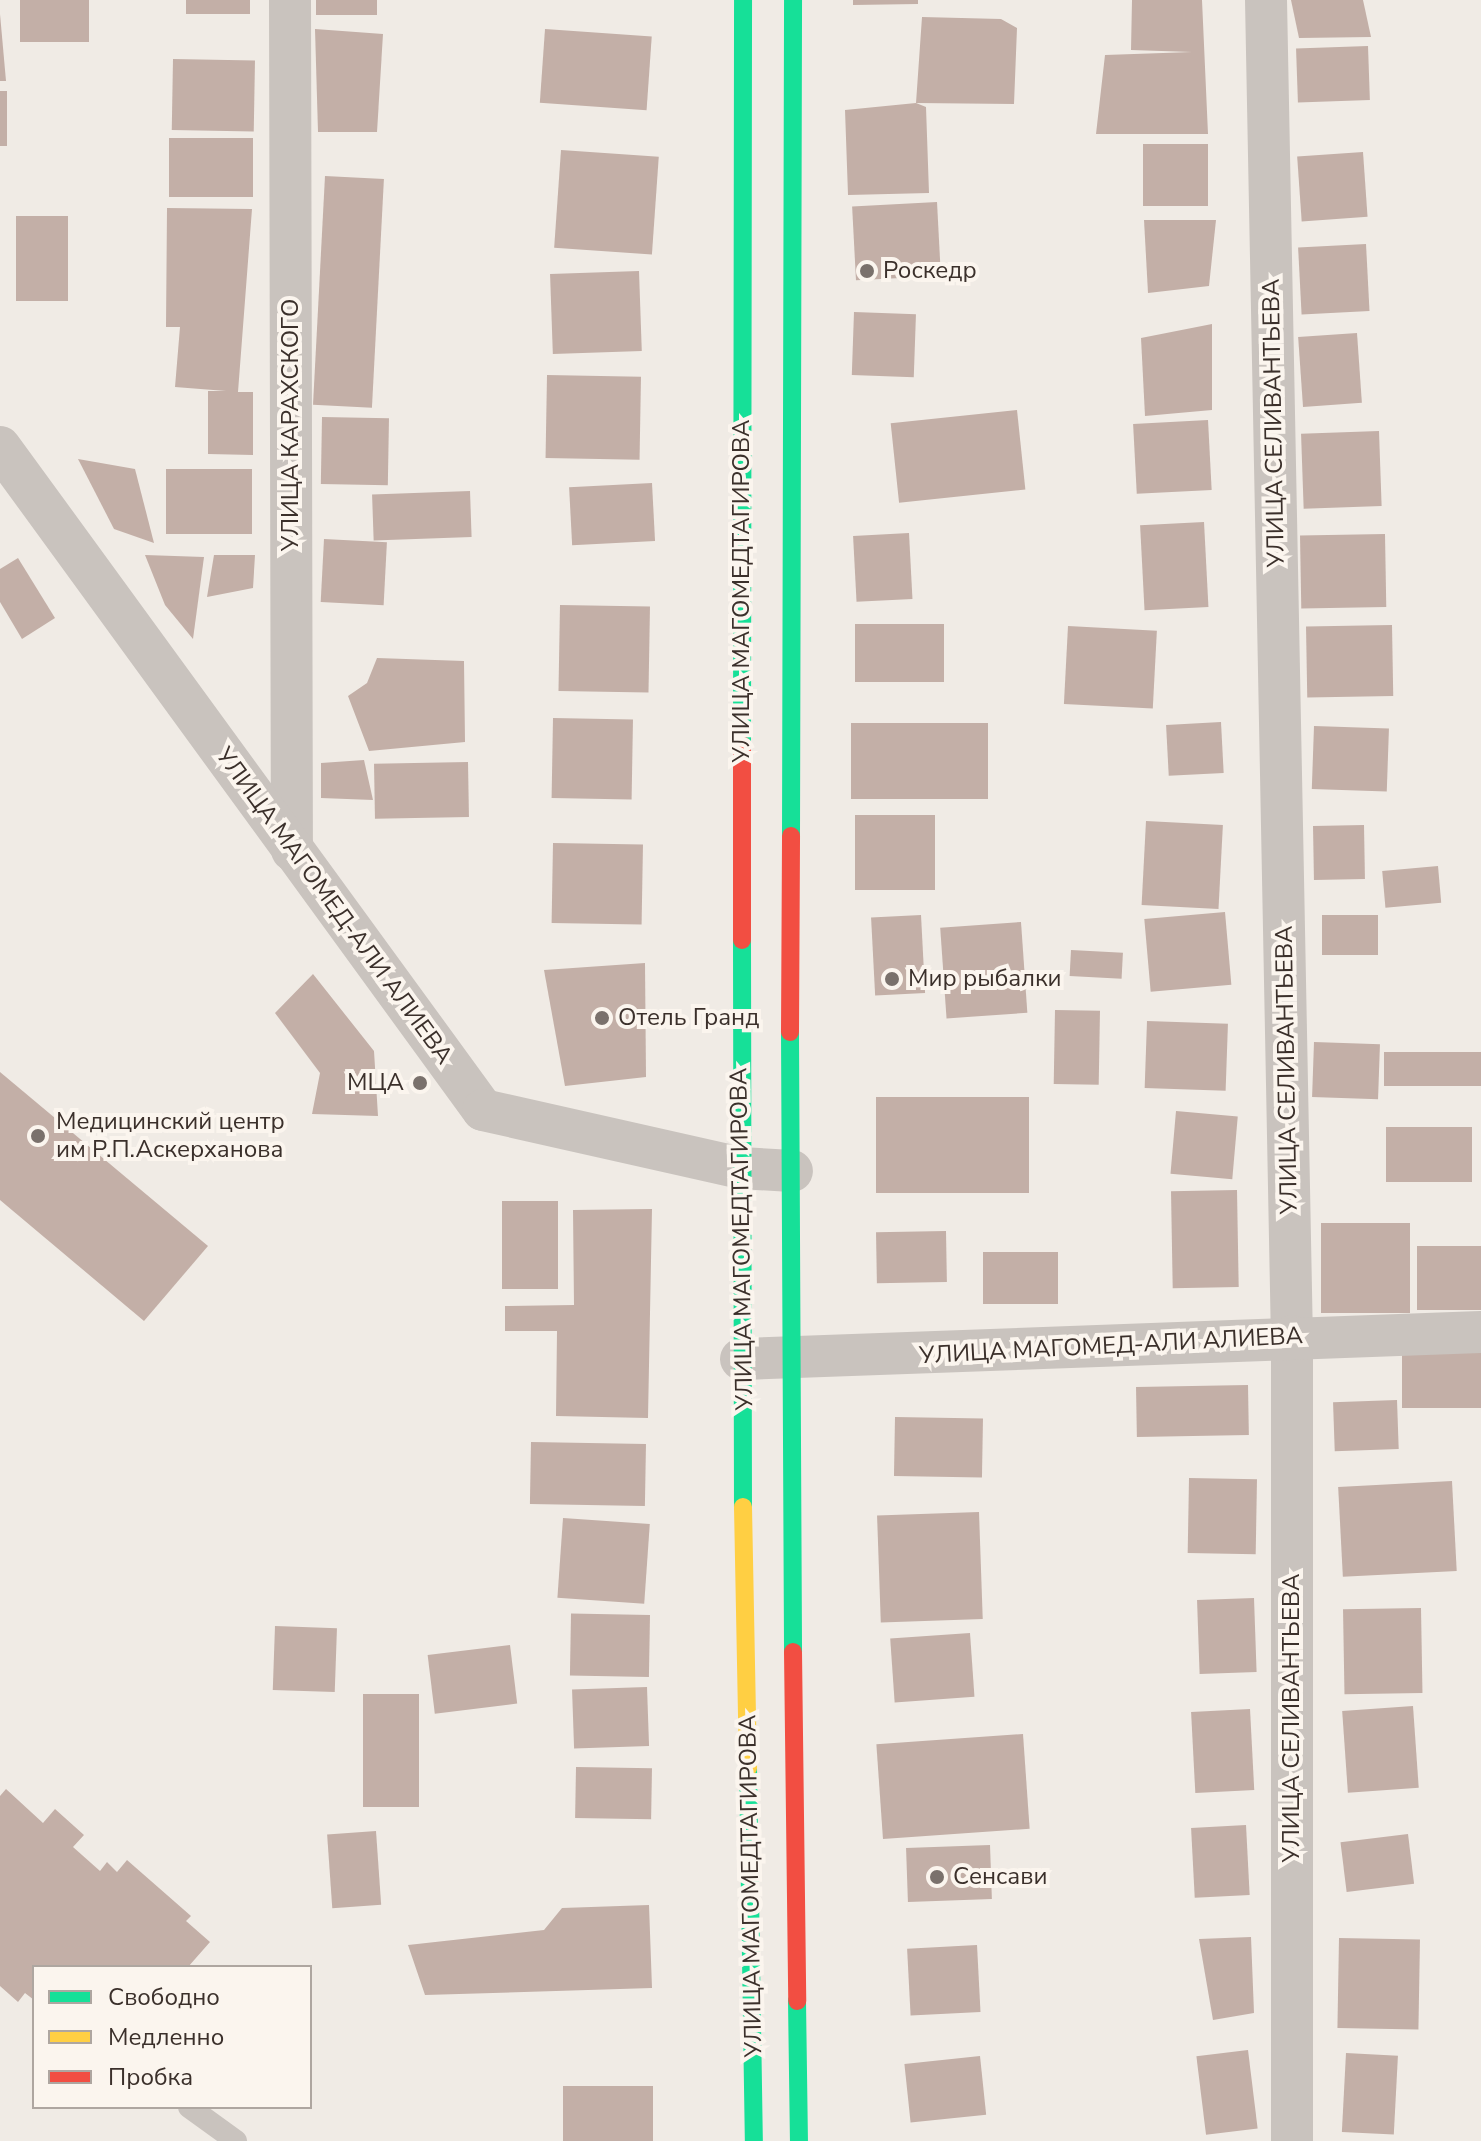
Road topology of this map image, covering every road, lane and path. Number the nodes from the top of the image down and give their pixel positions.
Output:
1 (290, 0) edge
2 (743, 0) edge
3 (793, 0) edge
4 (1266, 0) edge
5 (0, 447) edge
6 (292, 850) junction
7 (740, 1168) junction
8 (792, 1171) junction
9 (1481, 1332) edge
10 (1292, 1336) junction
11 (741, 1359) junction
12 (789, 1361) junction
13 (192, 2109) edge
14 (236, 2141) edge
15 (754, 2141) edge
16 (799, 2141) edge
17 (1292, 2141) edge

1 - 6 street, УЛИЦА КАРАХСКОГО
2 - 7 main road, УЛИЦА МАГОМЕДТАГИРОВА
3 - 8 main road, УЛИЦА МАГОМЕДТАГИРОВА
4 - 10 street, УЛИЦА СЕЛИВАНТЬЕВА
5 - 6 street, УЛИЦА МАГОМЕД-АЛИ АЛИЕВА
6 - 7 street, УЛИЦА МАГОМЕД-АЛИ АЛИЕВА
7 - 8 street, УЛИЦА МАГОМЕД-АЛИ АЛИЕВА
7 - 11 main road, УЛИЦА МАГОМЕДТАГИРОВА
8 - 12 main road, УЛИЦА МАГОМЕДТАГИРОВА
9 - 10 street, УЛИЦА МАГОМЕД-АЛИ АЛИЕВА
10 - 12 street, УЛИЦА МАГОМЕД-АЛИ АЛИЕВА
10 - 17 street, УЛИЦА СЕЛИВАНТЬЕВА
11 - 12 street, УЛИЦА МАГОМЕД-АЛИ АЛИЕВА
11 - 15 main road, УЛИЦА МАГОМЕДТАГИРОВА
12 - 16 main road, УЛИЦА МАГОМЕДТАГИРОВА
13 - 14 lane

